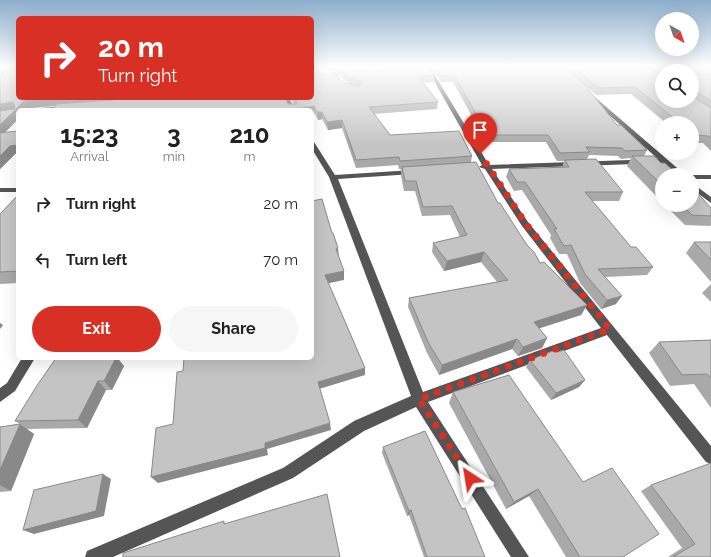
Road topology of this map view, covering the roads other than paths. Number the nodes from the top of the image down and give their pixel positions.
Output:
1 (443, 93) edge
2 (588, 93) edge
3 (72, 107) edge
4 (62, 108) edge
5 (314, 146) edge
6 (665, 161) junction
7 (487, 167) junction
8 (472, 168) edge
9 (672, 168) edge
10 (418, 172) edge
11 (333, 177) junction
12 (699, 177) edge
13 (711, 177) edge
14 (0, 190) edge
15 (16, 190) edge
16 (699, 191) edge
17 (711, 201) edge
18 (610, 329) junction
19 (28, 360) edge
20 (0, 396) edge
21 (419, 399) junction
22 (711, 457) edge
23 (93, 557) edge
24 (522, 557) edge

1 - 7 street
2 - 6 street
3 - 4 street
5 - 11 street
6 - 7 street
6 - 9 street
7 - 8 street
7 - 18 street
10 - 11 street
11 - 21 street
12 - 13 street
14 - 15 street
16 - 17 street
18 - 21 street
18 - 22 street
19 - 20 street
21 - 23 street
21 - 24 street

